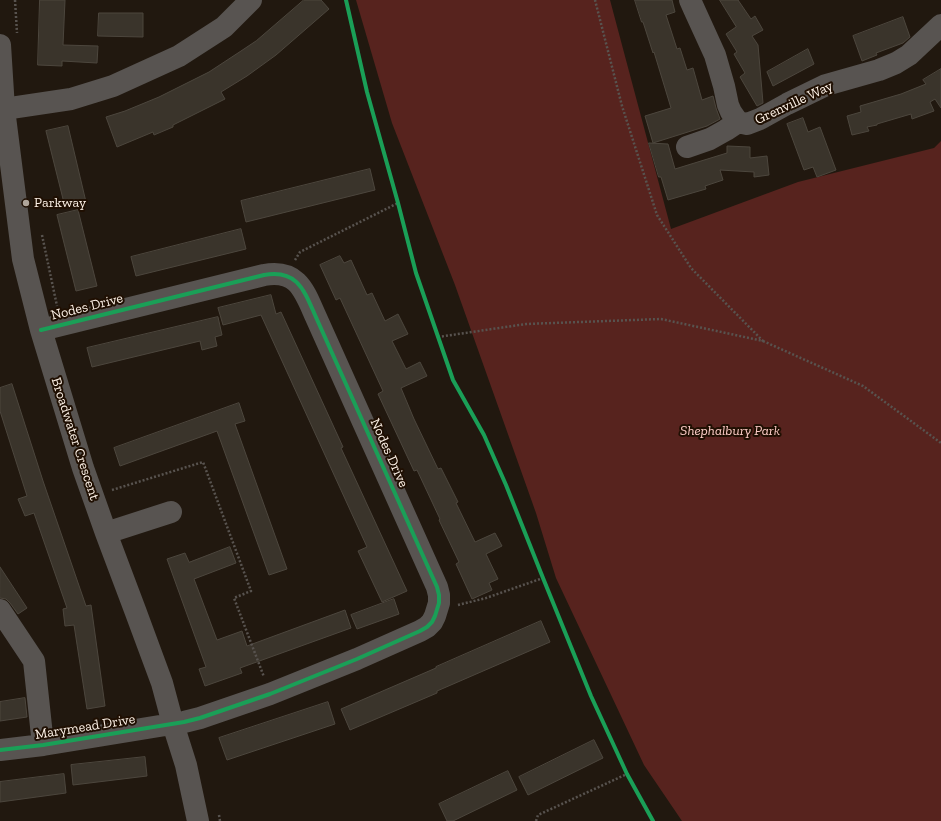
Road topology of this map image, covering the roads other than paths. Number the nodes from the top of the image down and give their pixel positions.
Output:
1 (251, 0) edge
2 (690, 0) edge
3 (941, 25) edge
4 (8, 40) edge
5 (4, 109) junction
6 (738, 122) junction
7 (687, 147) dead end
8 (50, 327) junction
9 (171, 512) dead end
10 (106, 533) junction
11 (0, 610) edge
12 (173, 724) junction
13 (43, 745) junction
14 (0, 750) edge
15 (198, 821) edge

1 - 5 street
2 - 6 street, Grenville Way
3 - 6 street, Grenville Way
4 - 5 street, Broadwater Crescent
5 - 8 street, Broadwater Crescent
6 - 7 street
8 - 10 street, Broadwater Crescent
8 - 12 street, Nodes Drive
9 - 10 street
10 - 12 street, Broadwater Crescent
11 - 13 street
12 - 13 street, Marymead Drive
12 - 15 street, Broadwater Crescent
13 - 14 street, Marymead Drive

